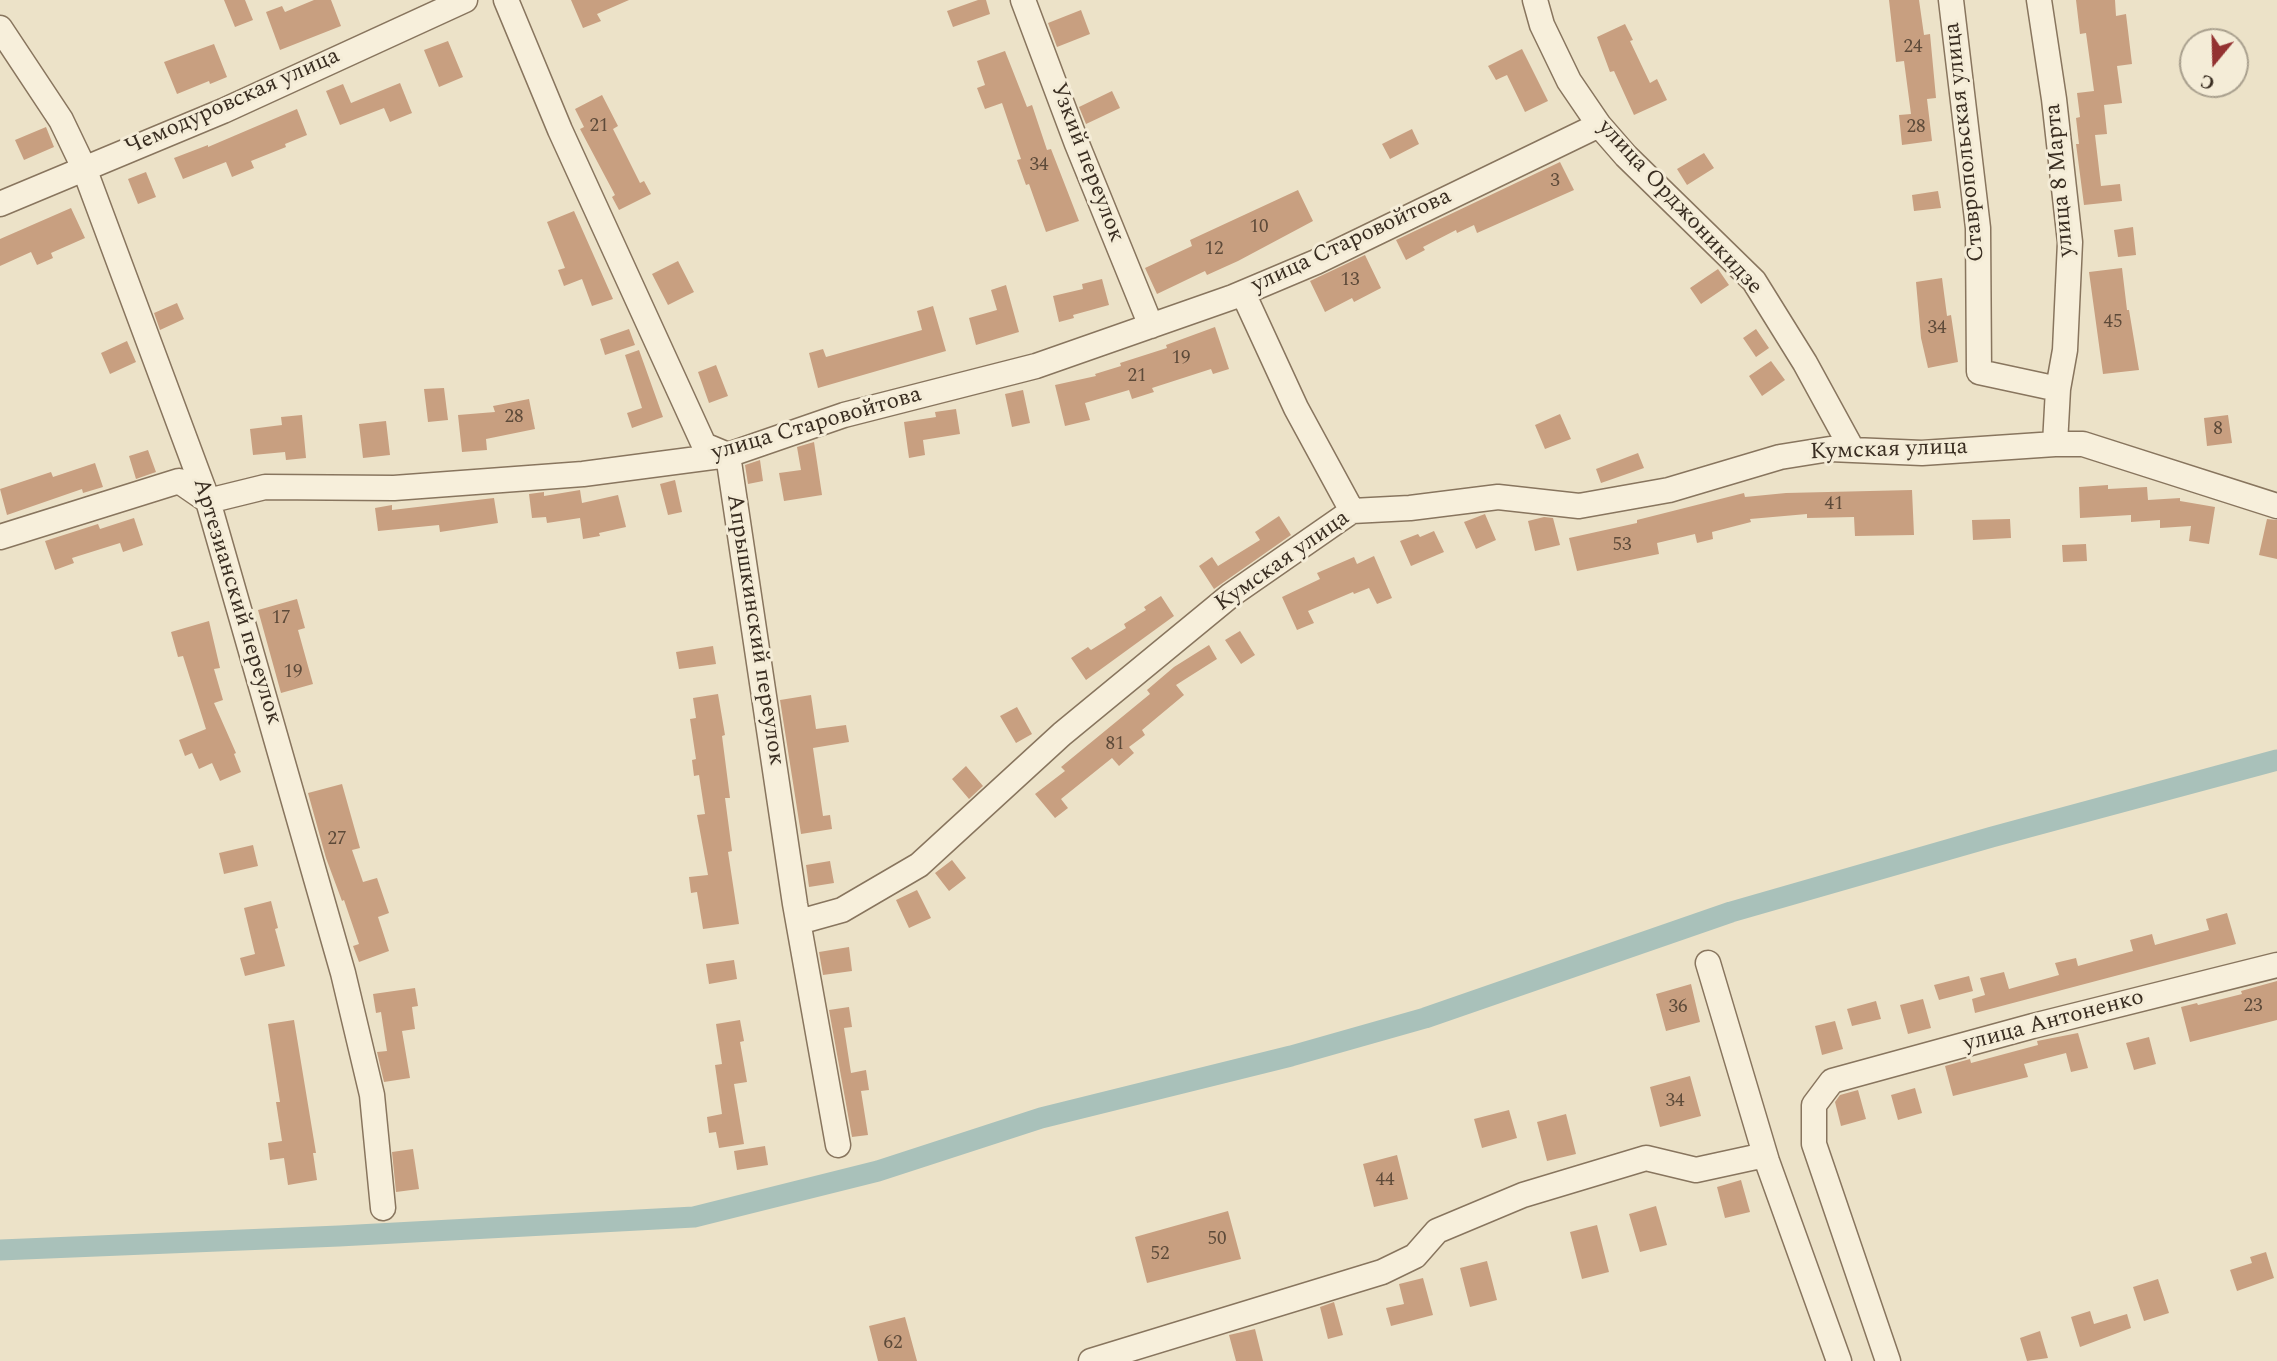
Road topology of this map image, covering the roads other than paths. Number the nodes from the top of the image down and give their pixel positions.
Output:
1 (465, 0) edge
2 (506, 0) edge
3 (1023, 0) edge
4 (1535, 0) edge
5 (1951, 0) edge
6 (2039, 0) edge
7 (0, 28) edge
8 (1599, 125) junction
9 (84, 168) junction
10 (0, 204) edge
11 (1243, 293) junction
12 (1151, 326) junction
13 (2058, 389) junction
14 (2055, 444) junction
15 (1852, 449) junction
16 (728, 455) junction
17 (208, 501) junction
18 (2277, 506) edge
19 (1352, 511) junction
20 (0, 537) edge
21 (799, 922) junction
22 (1708, 963) dead end
23 (2277, 965) edge
24 (838, 1145) dead end
25 (1765, 1155) junction
26 (383, 1208) dead end
27 (1091, 1361) edge
28 (1839, 1361) edge
29 (1888, 1361) edge

1 - 9 street, Чемодуровская улица
2 - 16 street
3 - 12 street, Узкий переулок
4 - 8 street, улица Орджоникидзе
5 - 13 street, Ставропольская улица
6 - 13 street, улица 8 Марта
7 - 9 street, Артезианский переулок
8 - 11 street, улица Старовойтова
8 - 15 street, улица Орджоникидзе
9 - 10 street, Чемодуровская улица
9 - 17 street, Артезианский переулок
11 - 12 street, улица Старовойтова
11 - 19 street
12 - 16 street, улица Старовойтова
13 - 14 street, улица 8 Марта
14 - 15 street, Кумская улица
14 - 18 street, Кумская улица
15 - 19 street, Кумская улица
16 - 17 street, улица Старовойтова
16 - 21 street, Апрышкинский переулок
17 - 20 street
17 - 26 street, Артезианский переулок
19 - 21 street, Кумская улица
21 - 24 street, Апрышкинский переулок
22 - 25 street
23 - 29 street, улица Антоненко
25 - 27 street
25 - 28 street

